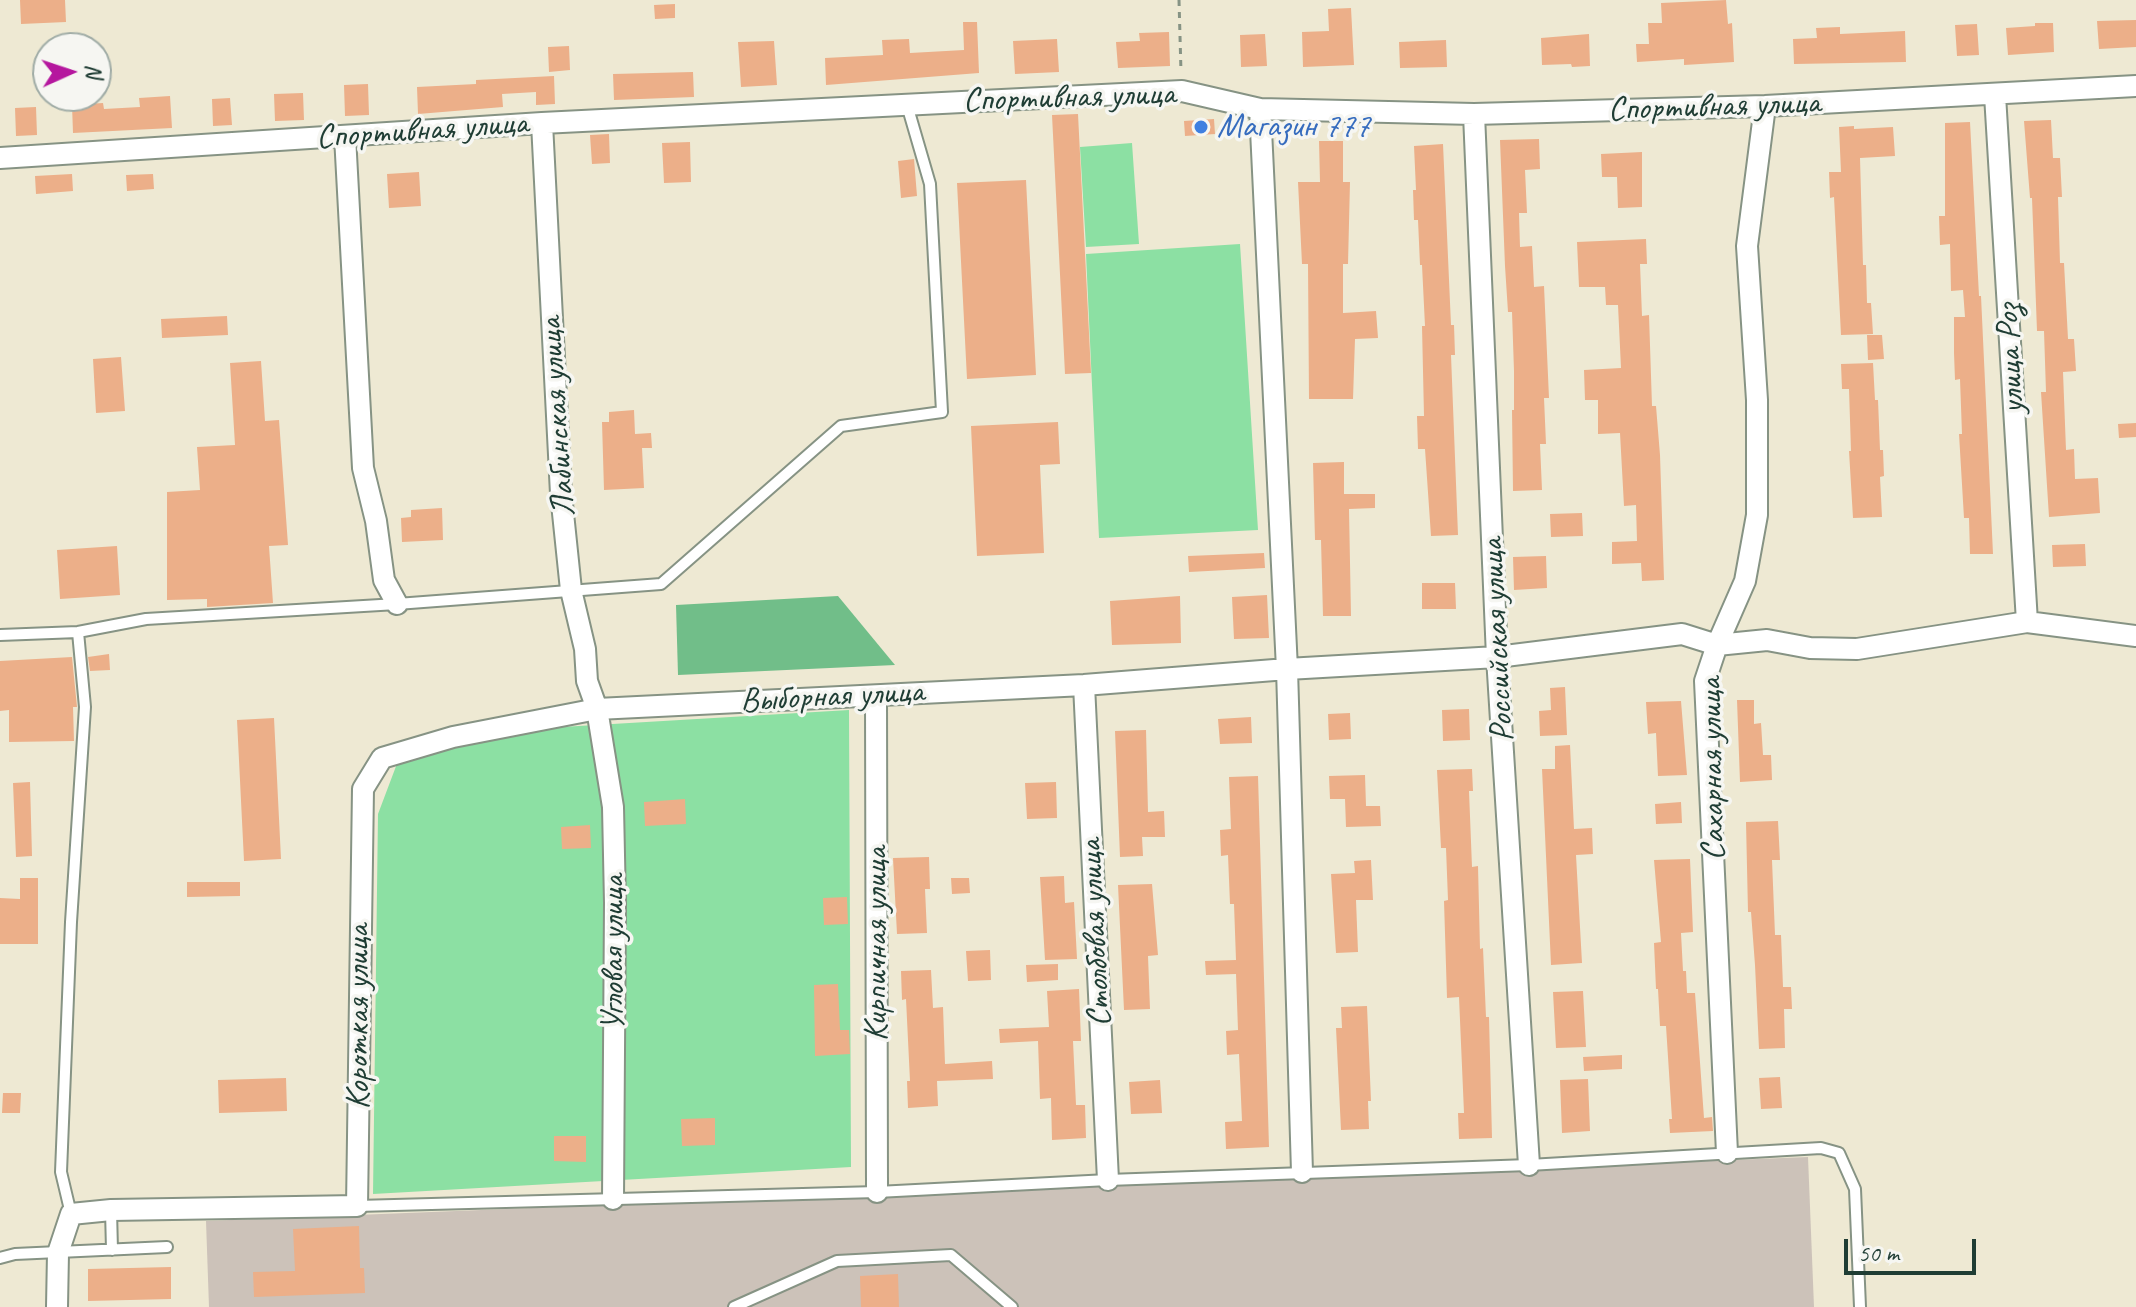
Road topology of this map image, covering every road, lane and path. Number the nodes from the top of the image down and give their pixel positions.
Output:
1 (1179, 0) edge
2 (2136, 86) edge
3 (1182, 91) junction
4 (1995, 95) junction
5 (907, 105) junction
6 (1765, 106) junction
7 (1260, 109) junction
8 (1474, 114) junction
9 (542, 123) junction
10 (345, 136) junction
11 (0, 158) edge
12 (571, 590) junction
13 (397, 604) junction
14 (2027, 622) junction
15 (78, 632) junction
16 (0, 635) edge
17 (2136, 636) edge
18 (1717, 645) junction
19 (1497, 657) junction
20 (1287, 669) junction
21 (1084, 685) junction
22 (876, 696) junction
23 (597, 709) junction
24 (382, 758) joint
25 (1727, 1153) junction
26 (1529, 1165) junction
27 (1302, 1172) junction
28 (1108, 1180) junction
29 (877, 1192) junction
30 (613, 1199) junction
31 (357, 1206) junction
32 (111, 1210) junction
33 (71, 1214) junction
34 (167, 1247) dead end
35 (112, 1250) junction
36 (58, 1253) junction
37 (0, 1258) edge
38 (57, 1307) edge
39 (734, 1307) edge
40 (1012, 1307) edge
41 (1860, 1307) edge

1 - 3 path
2 - 4 street, Спортивная улица
3 - 5 street, Спортивная улица
3 - 7 street, Спортивная улица
4 - 6 street, Спортивная улица
4 - 14 street, улица Роз
5 - 9 street, Спортивная улица
5 - 12 lane
6 - 8 street, Спортивная улица
6 - 18 street, Сахарная улица
7 - 8 street, Спортивная улица
7 - 20 street
8 - 19 street, Российская улица
9 - 10 street, Спортивная улица
9 - 12 street, Лабинская улица
10 - 11 street, Спортивная улица
10 - 13 street
12 - 13 lane
12 - 23 street, Лабинская улица
13 - 15 lane
14 - 17 street
14 - 18 street
15 - 16 lane
15 - 33 lane
18 - 19 street, Выборная улица
18 - 25 street, Сахарная улица
19 - 20 street, Выборная улица
19 - 26 street, Российская улица
20 - 21 street, Выборная улица
20 - 27 street
21 - 22 street, Выборная улица
21 - 28 street, Столбовая улица
22 - 23 street, Выборная улица
22 - 29 street, Кирпичная улица
23 - 24 street, Выборная улица
23 - 30 street, Угловая улица
24 - 31 street, Короткая улица
25 - 26 lane
25 - 41 lane
26 - 27 lane
27 - 28 lane
28 - 29 lane
29 - 30 lane
30 - 31 lane
31 - 32 street
32 - 33 street
32 - 35 lane
33 - 36 street
34 - 35 lane
35 - 36 lane
36 - 37 lane
36 - 38 street
39 - 40 lane

